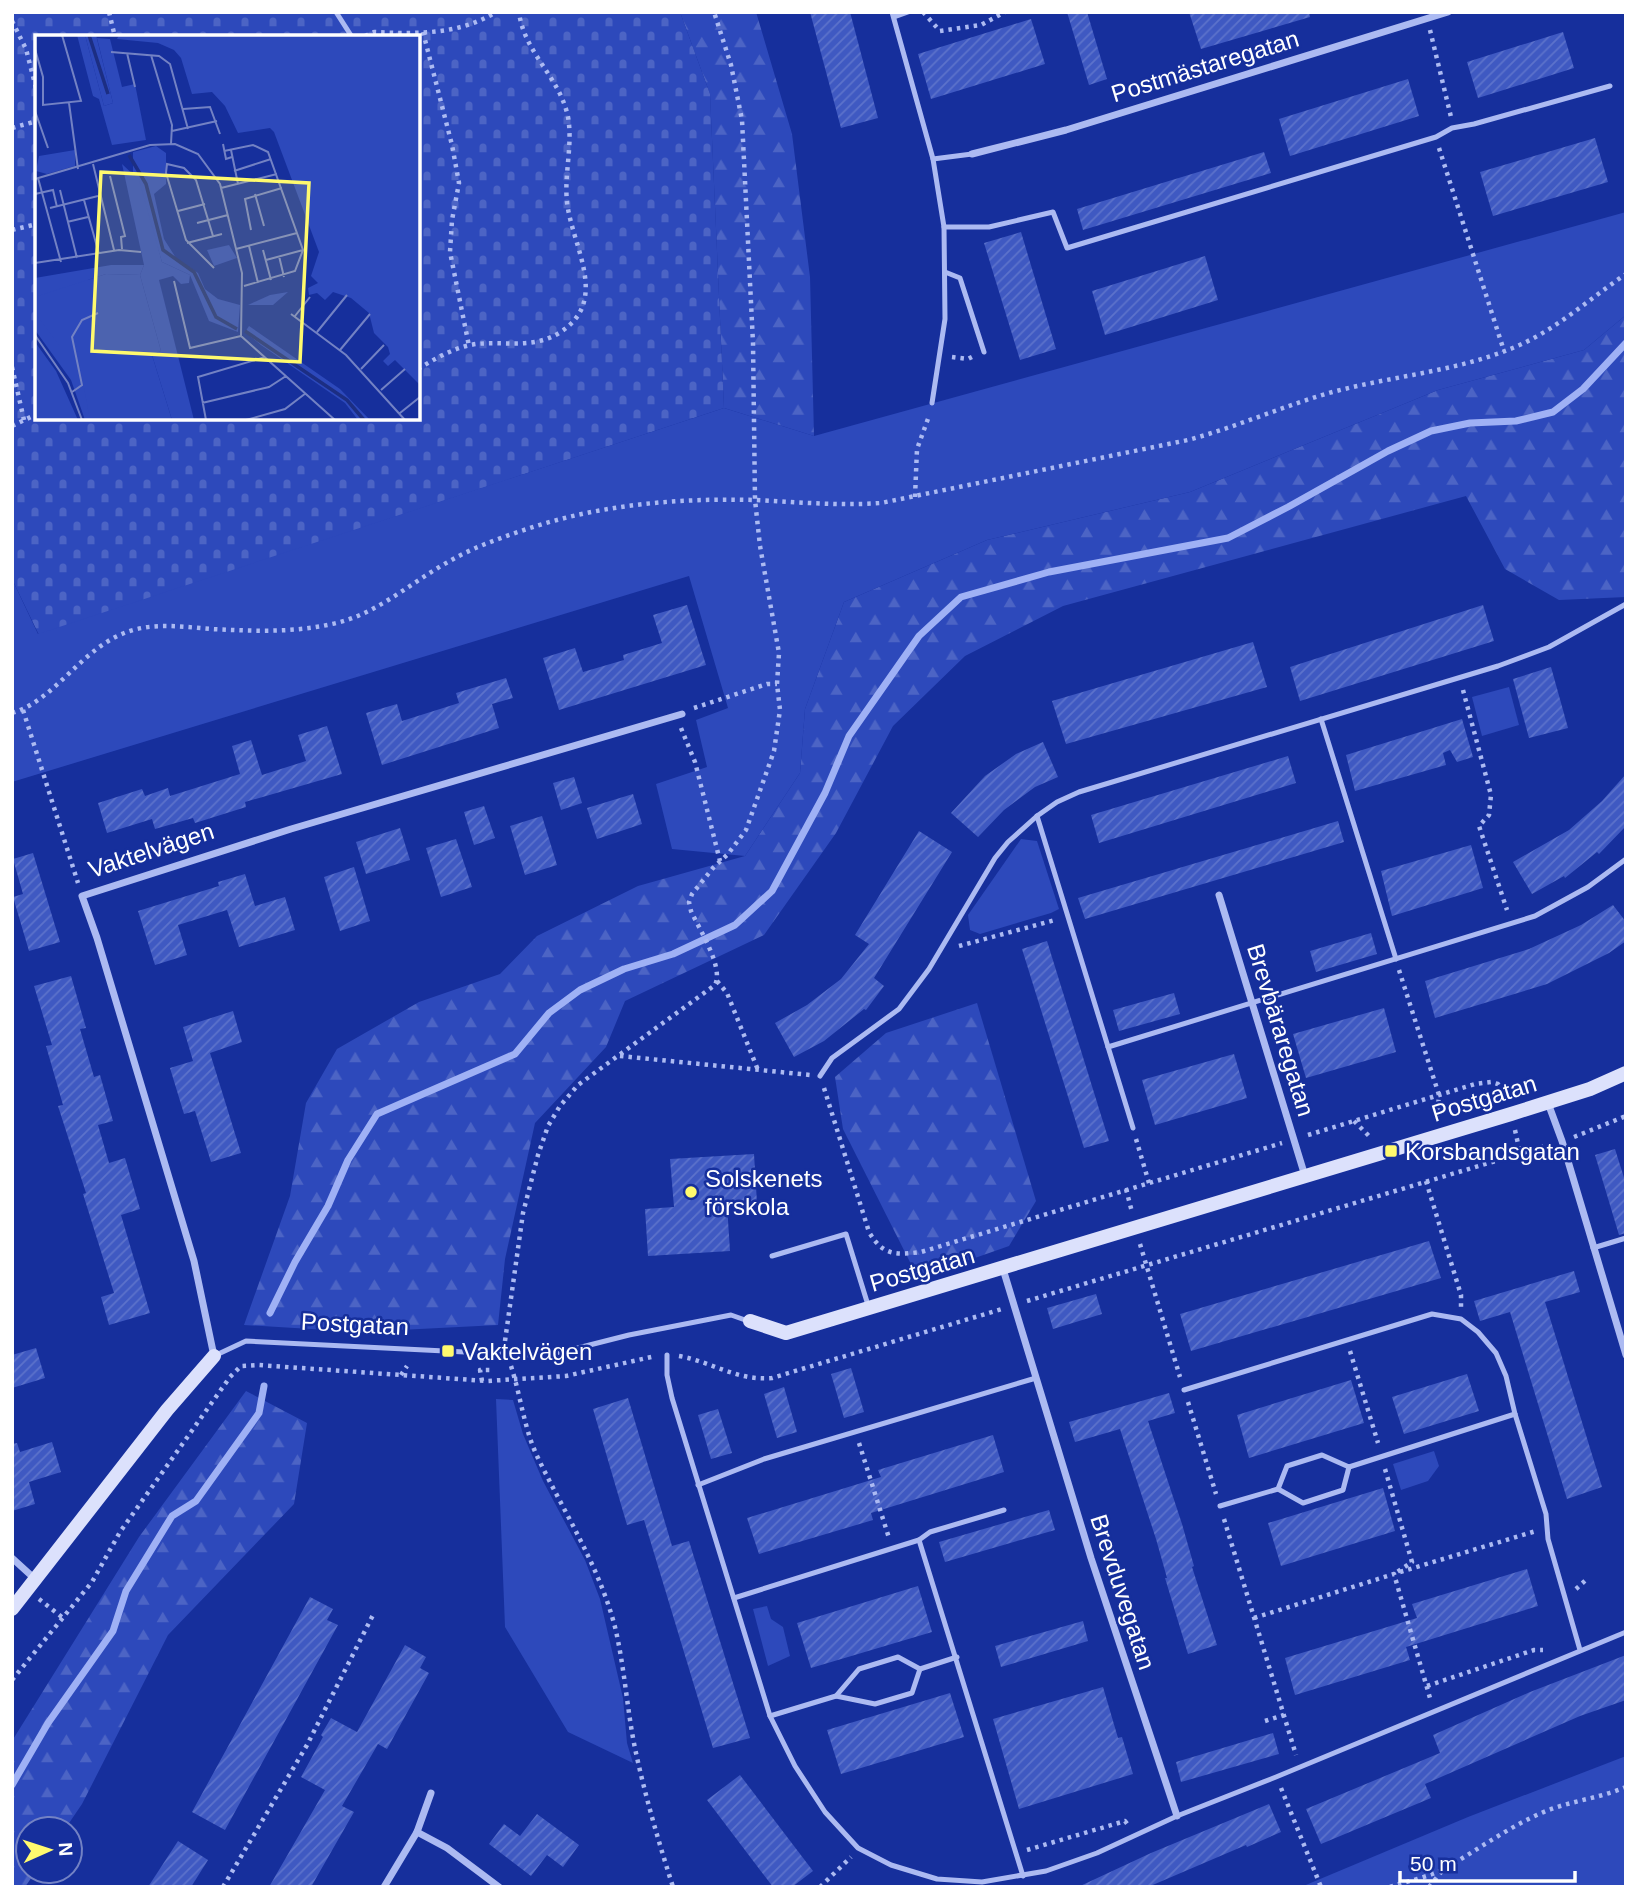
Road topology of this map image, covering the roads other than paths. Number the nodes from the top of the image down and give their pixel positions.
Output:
1 (336, 12) edge
2 (908, 12) edge
3 (1448, 12) edge
4 (893, 14) edge
5 (351, 35) edge
6 (1611, 86) dead end
7 (972, 154) joint
8 (933, 159) junction
9 (944, 227) junction
10 (945, 272) junction
11 (984, 352) road end
12 (932, 403) road end
13 (1626, 604) edge
14 (682, 714) road end
15 (1321, 719) junction
16 (1037, 816) junction
17 (1626, 859) edge
18 (1219, 895) dead end
19 (1396, 959) junction
20 (1253, 1003) junction
21 (1108, 1047) junction
22 (1626, 1073) edge
23 (820, 1076) road end
24 (1548, 1103) junction
25 (1133, 1128) road end
26 (1306, 1176) junction
27 (1626, 1238) edge
28 (1594, 1248) junction
29 (772, 1256) dead end
30 (1003, 1269) junction
31 (869, 1308) junction
32 (750, 1321) joint
33 (667, 1354) road end
34 (1626, 1354) edge
35 (214, 1356) junction
36 (1036, 1378) junction
37 (1184, 1390) road end
38 (1515, 1414) junction
39 (1349, 1467) junction
40 (698, 1485) junction
41 (1278, 1489) junction
42 (1220, 1506) road end
43 (1004, 1510) dead end
44 (919, 1540) junction
45 (12, 1558) edge
46 (36, 1580) junction
47 (734, 1598) junction
48 (12, 1609) edge
49 (1626, 1632) edge
50 (1580, 1650) junction
51 (957, 1657) junction
52 (920, 1669) junction
53 (836, 1696) junction
54 (770, 1716) junction
55 (431, 1793) dead end
56 (1177, 1816) junction
57 (417, 1832) junction
58 (1023, 1876) junction
59 (384, 1887) edge
60 (499, 1887) edge

1 - 5 lane
2 - 4 lane
3 - 7 street, Postmästaregatan
4 - 8 lane
6 - 9 lane
7 - 8 lane
8 - 9 lane
9 - 10 lane
10 - 11 lane
10 - 12 lane
13 - 15 lane
14 - 35 street, Vaktelvägen
15 - 16 lane
15 - 19 lane
16 - 21 lane
16 - 23 lane
17 - 19 lane
18 - 20 street, Brevbäraregatan
19 - 20 lane
20 - 21 lane
20 - 26 street, Brevbäraregatan
21 - 25 lane
22 - 24 street, Postgatan
24 - 26 street, Postgatan
24 - 28 street
26 - 30 street, Postgatan
27 - 28 lane
28 - 34 street
29 - 31 lane
30 - 31 street, Postgatan
30 - 36 street, Brevduvegatan
31 - 32 street, Postgatan
32 - 35 lane, Postgatan
33 - 40 lane
35 - 46 street
36 - 40 lane
36 - 56 street, Brevduvegatan
37 - 38 lane
38 - 39 lane
38 - 50 lane
39 - 41 lane
39 - 41 lane
40 - 47 lane
41 - 42 lane
43 - 44 lane
44 - 47 lane
44 - 51 lane
45 - 46 street
46 - 48 street
47 - 54 lane
49 - 50 lane
50 - 56 lane
51 - 52 lane
51 - 58 lane
52 - 53 lane
52 - 53 lane
53 - 54 lane
54 - 58 lane
55 - 57 street
56 - 58 lane
57 - 59 street
57 - 60 street

